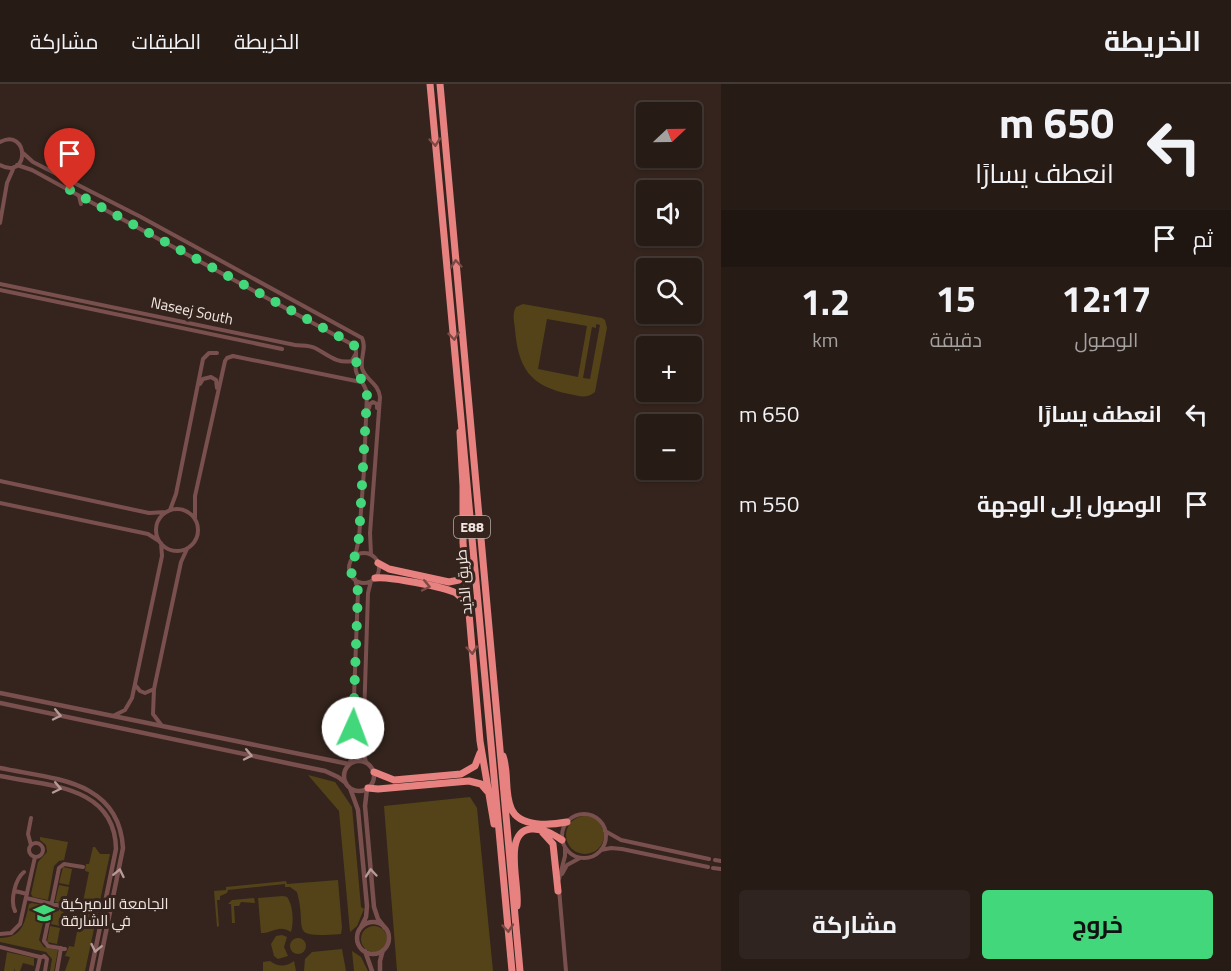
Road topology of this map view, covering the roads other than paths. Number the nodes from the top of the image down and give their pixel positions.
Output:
1 (430, 84) edge
2 (440, 84) edge
3 (1, 142) edge
4 (23, 153) junction
5 (0, 165) edge
6 (16, 166) junction
7 (79, 195) junction
8 (81, 204) dead end
9 (0, 223) edge
10 (1, 283) edge
11 (0, 290) edge
12 (343, 327) junction
13 (338, 335) junction
14 (346, 340) junction
15 (282, 349) dead end
16 (217, 353) dead end
17 (364, 383) junction
18 (196, 393) junction
19 (217, 399) junction
20 (366, 418) junction
21 (378, 420) junction
22 (463, 425) junction
23 (0, 482) edge
24 (0, 503) edge
25 (168, 511) junction
26 (195, 518) junction
27 (160, 542) junction
28 (186, 549) junction
29 (371, 555) junction
30 (355, 556) junction
31 (378, 563) junction
32 (466, 572) junction
33 (355, 579) junction
34 (373, 580) junction
35 (469, 610) junction
36 (135, 685) junction
37 (154, 689) junction
38 (0, 693) edge
39 (0, 703) edge
40 (112, 716) junction
41 (163, 727) junction
42 (480, 741) junction
43 (500, 750) junction
44 (366, 762) junction
45 (349, 764) junction
46 (0, 768) edge
47 (374, 772) junction
48 (0, 776) edge
49 (346, 783) junction
50 (350, 788) junction
51 (367, 788) junction
52 (490, 796) junction
53 (31, 818) dead end
54 (567, 822) junction
55 (539, 830) junction
56 (605, 831) junction
57 (500, 839) junction
58 (564, 844) junction
59 (30, 845) junction
60 (600, 851) junction
61 (35, 857) junction
62 (581, 858) junction
63 (709, 859) dead end
64 (715, 860) dead end
65 (721, 861) edge
66 (83, 867) dead end
67 (708, 867) dead end
68 (713, 868) dead end
69 (721, 869) edge
70 (24, 872) dead end
71 (559, 887) junction
72 (15, 891) junction
73 (26, 896) junction
74 (52, 904) junction
75 (74, 909) dead end
76 (15, 911) dead end
77 (514, 914) junction
78 (361, 927) junction
79 (386, 928) junction
80 (0, 934) edge
81 (0, 947) edge
82 (383, 950) junction
83 (365, 951) junction
84 (40, 957) junction
85 (37, 971) edge
86 (45, 971) edge
87 (57, 971) edge
88 (91, 971) edge
89 (98, 971) edge
90 (372, 971) edge
91 (380, 971) edge
92 (512, 971) edge
93 (520, 971) edge
94 (566, 971) edge

1 -> 22 highway, طريق الذيد / E88
43 -> 2 highway, طريق الذيد / E88
3 - 4 street
4 - 6 street
4 - 12 street
5 - 6 street
6 - 7 street
6 - 9 street
7 - 8 street
7 - 13 street
10 - 14 street, Naseej South
11 - 15 street
12 - 13 street
12 - 21 street
13 - 14 street
14 - 17 street
16 - 18 street
17 - 19 street
17 - 20 street
18 - 19 street
18 - 25 street
19 - 26 street
20 - 21 street
20 - 30 street
21 - 29 street
22 - 32 highway
22 - 57 highway, طريق الذيد / E88
23 - 25 street
24 - 27 street
25 - 26 street
25 - 27 street
26 - 28 street
27 - 28 street
27 - 36 street
28 - 37 street
29 - 30 street
29 - 31 street
30 - 33 street
31 - 32 highway
31 - 34 street
32 - 35 highway
33 - 34 street
33 - 45 street
34 -> 35 highway
34 - 44 street
35 -> 42 highway
36 - 37 street
36 - 40 street
37 - 41 street
38 - 40 street
39 -> 49 street
40 - 41 street
41 - 45 street
42 - 47 highway
42 - 52 highway
43 - 54 highway
43 - 77 highway, طريق الذيد / E88
44 - 45 street
44 - 47 street
45 - 49 street
89 -> 46 street
47 - 51 street
48 -> 88 street
49 - 50 street
50 - 51 street
50 - 78 street
51 - 52 highway
79 -> 51 street
52 - 57 highway
53 - 59 street
54 - 56 street
54 - 58 street
55 - 58 highway
55 - 71 highway
55 - 77 highway
56 - 60 street
56 - 63 street
57 -> 92 highway, طريق الذيد / E88
58 - 62 street
58 - 71 street
59 - 61 street
59 - 61 street
60 - 62 street
60 - 67 street
61 - 73 street
62 - 71 street
64 - 65 street
66 - 74 street
68 - 69 street
70 - 72 street
71 - 94 street
72 - 73 street
72 - 76 street
73 - 74 street
73 - 80 street
74 - 75 street
74 - 87 street
77 - 93 highway, طريق الذيد / E88
78 - 79 street
78 - 83 street
79 - 82 street
81 - 84 street
82 - 83 street
82 - 91 street
83 - 90 street
84 - 85 street
84 - 86 street

